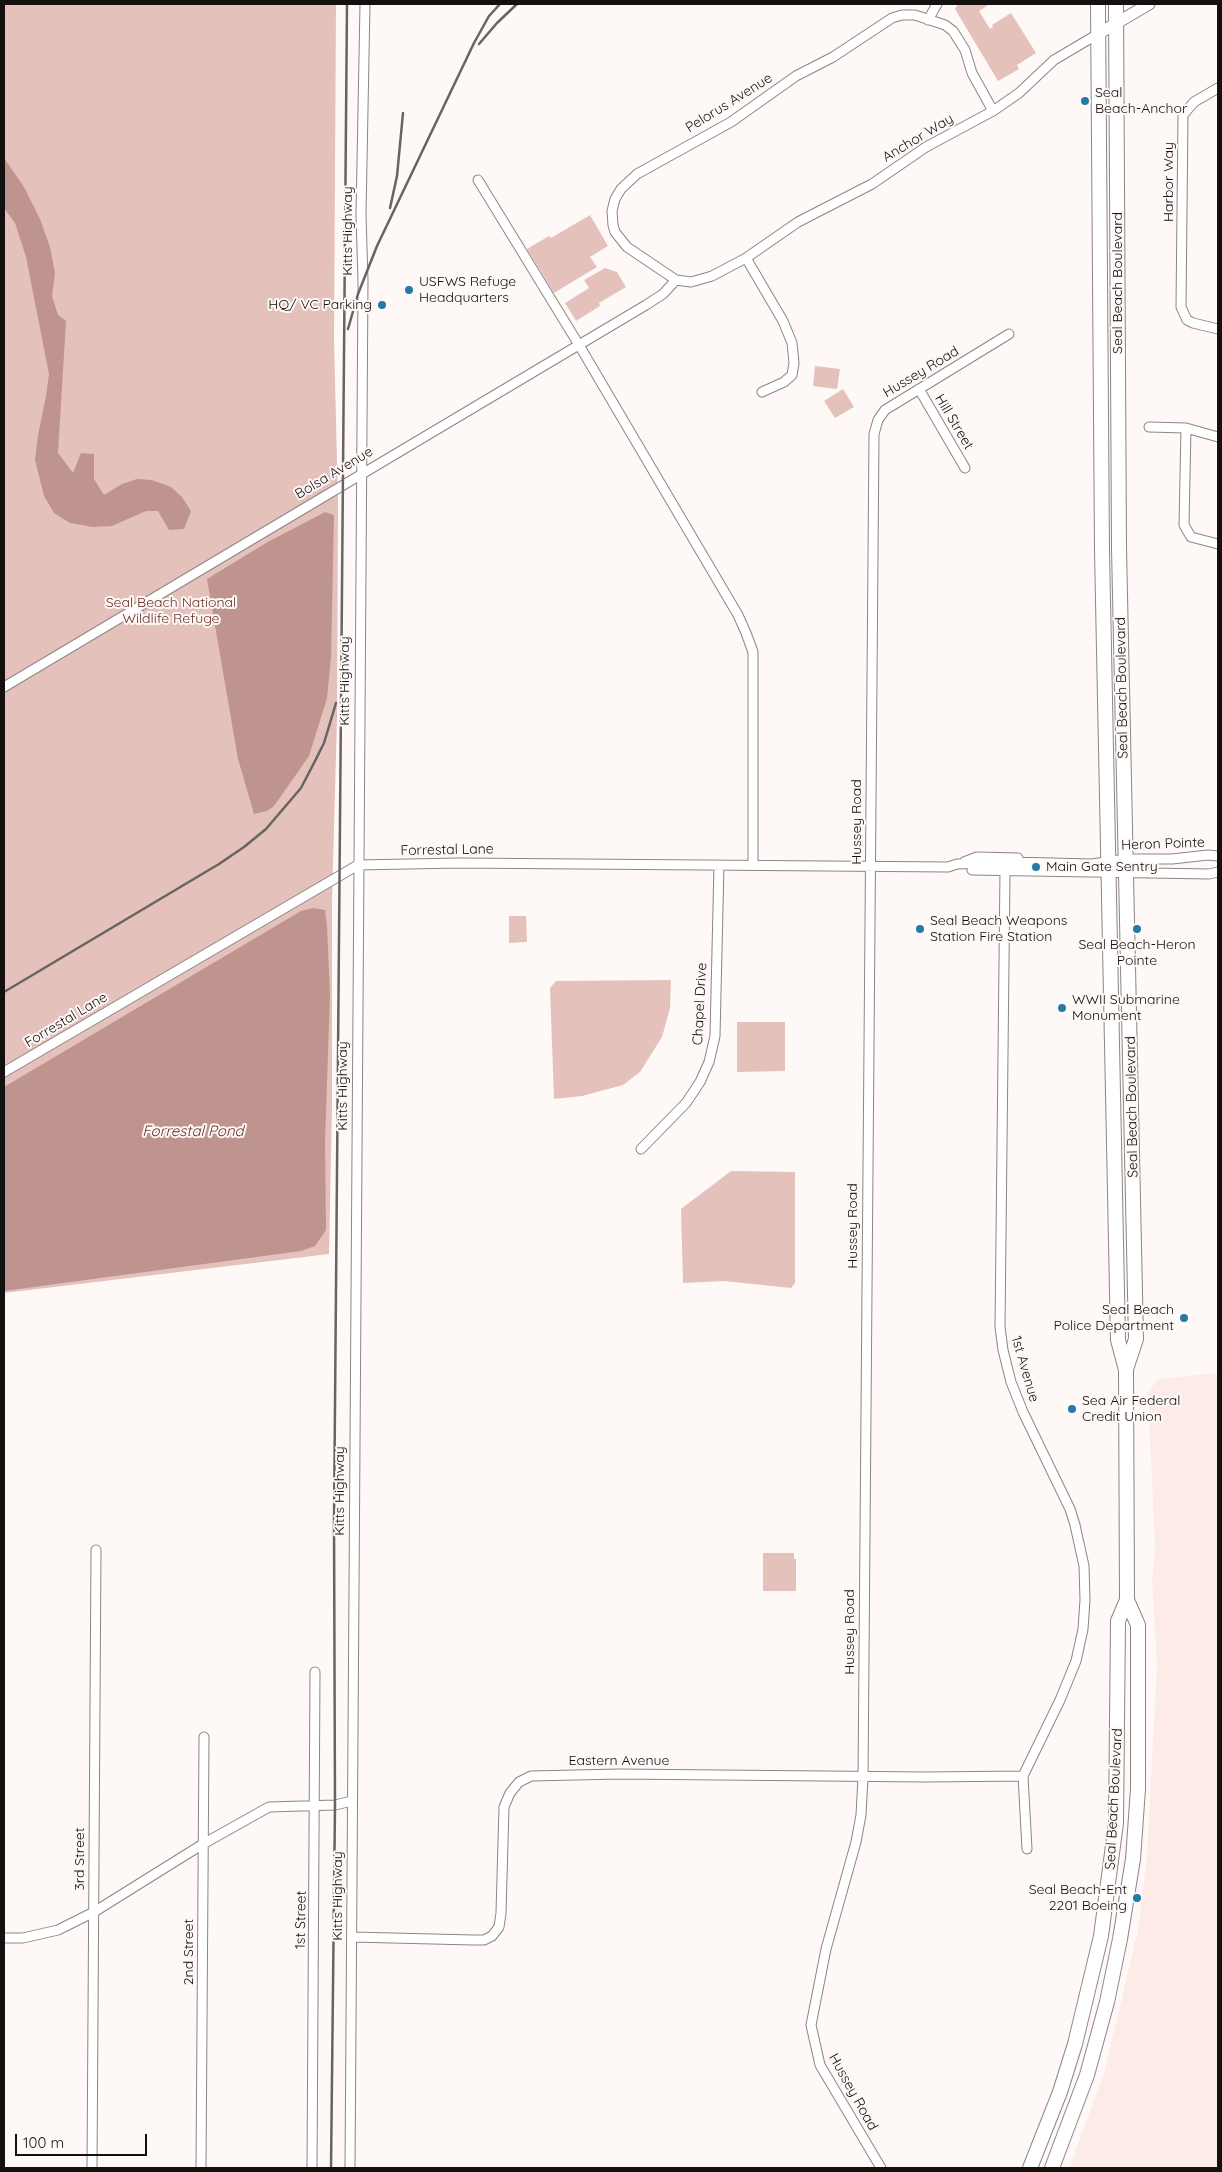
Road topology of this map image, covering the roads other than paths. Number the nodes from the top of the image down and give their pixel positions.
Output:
1 (365, 4) edge
2 (937, 4) edge
3 (1098, 4) edge
4 (1116, 4) edge
5 (1150, 4) edge
6 (928, 20) junction
7 (1116, 23) junction
8 (1098, 34) junction
9 (1218, 88) edge
10 (993, 111) junction
11 (478, 180) dead end
12 (746, 258) junction
13 (676, 280) junction
14 (1218, 329) edge
15 (1009, 334) dead end
16 (579, 345) junction
17 (919, 389) junction
18 (762, 392) dead end
19 (1149, 427) dead end
20 (1186, 428) junction
21 (1218, 437) edge
22 (965, 468) dead end
23 (360, 474) junction
24 (1218, 544) edge
25 (4, 687) edge
26 (1218, 856) edge
27 (358, 865) junction
28 (719, 865) junction
29 (753, 865) junction
30 (872, 866) junction
31 (948, 866) junction
32 (1108, 866) junction
33 (1126, 866) junction
34 (1005, 871) junction
35 (1218, 872) edge
36 (4, 1072) edge
37 (641, 1149) dead end
38 (1126, 1370) junction
39 (96, 1550) dead end
40 (1127, 1600) junction
41 (315, 1672) dead end
42 (204, 1737) dead end
43 (1023, 1776) junction
44 (863, 1777) junction
45 (352, 1801) junction
46 (316, 1804) junction
47 (203, 1844) junction
48 (1027, 1849) dead end
49 (94, 1912) junction
50 (1101, 1936) junction
51 (352, 1937) junction
52 (4, 1938) edge
53 (1120, 1939) junction
54 (92, 2168) edge
55 (201, 2168) edge
56 (312, 2168) edge
57 (350, 2168) edge
58 (881, 2168) edge
59 (1030, 2168) edge
60 (1052, 2168) edge

1 - 23 street, Kitts Highway
2 - 6 street
3 - 8 main road, Seal Beach Boulevard
4 - 7 main road, Seal Beach Boulevard
5 - 7 main road
6 - 10 street, Pelorus Avenue
6 - 13 street, Pelorus Avenue
7 - 8 main road
7 - 33 main road, Seal Beach Boulevard
8 - 10 street, Anchor Way
8 - 32 main road, Seal Beach Boulevard
9 - 14 street, Harbor Way
10 - 12 street, Anchor Way
11 - 16 street
12 - 13 street
12 - 18 street
13 - 16 street, Bolsa Avenue
15 - 17 street, Hussey Road
16 - 23 street, Bolsa Avenue
16 - 29 street
17 - 22 street, Hill Street
17 - 30 street, Hussey Road
19 - 20 street
20 - 21 street
20 - 24 street
23 - 25 street, Bolsa Avenue
23 - 27 street, Kitts Highway
26 - 33 street, Heron Pointe
27 - 28 street, Forrestal Lane
27 - 36 street, Forrestal Lane
27 - 45 street, Kitts Highway
28 - 29 street, Forrestal Lane
28 - 37 street, Chapel Drive
29 - 30 street, Forrestal Lane
30 - 31 street, Forrestal Lane
30 - 44 street, Hussey Road
31 - 32 street, Forrestal Lane
31 - 34 street, Forrestal Lane
32 - 33 street, Heron Pointe
32 - 33 street, Heron Pointe
32 - 34 street, Forrestal Lane
32 - 38 main road, Seal Beach Boulevard
33 - 35 street, Heron Pointe
33 - 38 main road, Seal Beach Boulevard
34 - 43 street, 1st Avenue
38 - 40 main road, Seal Beach Boulevard
39 - 49 street, 3rd Street
40 - 50 main road, Seal Beach Boulevard
40 - 53 main road, Seal Beach Boulevard
41 - 46 street, 1st Street
42 - 47 street, 2nd Street
43 - 44 street, Eastern Avenue
43 - 48 street, 1st Avenue
44 - 51 street, Eastern Avenue
44 - 58 street, Hussey Road
45 - 46 street
45 - 51 street, Kitts Highway
46 - 47 street
46 - 56 street, 1st Street
47 - 49 street
47 - 55 street, 2nd Street
49 - 52 street
49 - 54 street, 3rd Street
50 - 53 main road
50 - 59 main road, Seal Beach Boulevard
51 - 57 street, Kitts Highway
53 - 60 main road, Seal Beach Boulevard

